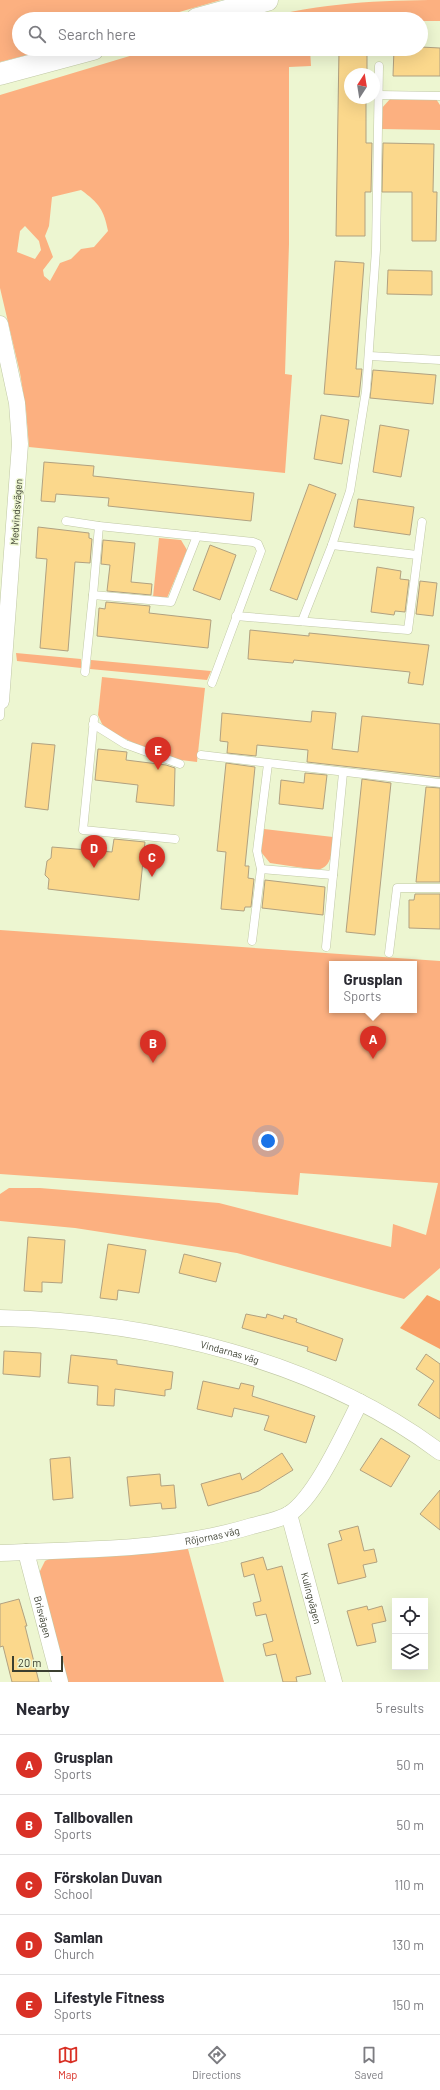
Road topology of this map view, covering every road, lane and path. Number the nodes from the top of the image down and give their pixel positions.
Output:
1 (267, 0) edge
2 (223, 12) edge
3 (67, 56) edge
4 (0, 74) edge
5 (380, 95) edge
6 (440, 96) edge
7 (379, 104) edge
8 (0, 324) edge
9 (370, 356) junction
10 (440, 360) edge
11 (66, 521) dead end
12 (422, 522) dead end
13 (99, 526) junction
14 (196, 536) junction
15 (332, 545) junction
16 (418, 555) junction
17 (93, 595) junction
18 (236, 616) junction
19 (302, 621) junction
20 (85, 672) dead end
21 (212, 683) dead end
22 (0, 708) edge
23 (201, 755) dead end
24 (180, 764) dead end
25 (268, 764) junction
26 (343, 773) junction
27 (440, 783) edge
28 (175, 839) dead end
29 (261, 869) junction
30 (333, 875) junction
31 (440, 888) edge
32 (252, 941) dead end
33 (326, 947) dead end
34 (389, 953) dead end
35 (0, 1318) edge
36 (360, 1402) junction
37 (440, 1452) edge
38 (289, 1514) junction
39 (26, 1552) junction
40 (0, 1553) edge
41 (60, 1682) edge
42 (334, 1682) edge

1 - 2 street
3 - 4 street
5 - 6 lane
7 - 9 lane
8 - 22 street, Medvindsvägen
9 - 10 lane
9 - 15 lane
11 - 13 lane
12 - 16 lane
13 - 14 lane
13 - 17 lane
14 - 17 lane
14 - 18 lane
15 - 16 lane
15 - 19 lane
16 - 19 lane
17 - 20 lane
18 - 19 lane
18 - 21 lane
23 - 25 lane
24 - 28 lane
25 - 26 lane
25 - 29 lane
26 - 27 lane
26 - 30 lane
29 - 30 lane
29 - 32 lane
30 - 33 lane
31 - 34 lane
35 - 36 street, Vindarnas väg
36 - 37 street, Vindarnas väg
36 - 38 street, Röjornas väg
38 - 39 street, Röjornas väg
38 - 42 street, Kulingvägen
39 - 40 street, Röjornas väg
39 - 41 street, Brisvägen

